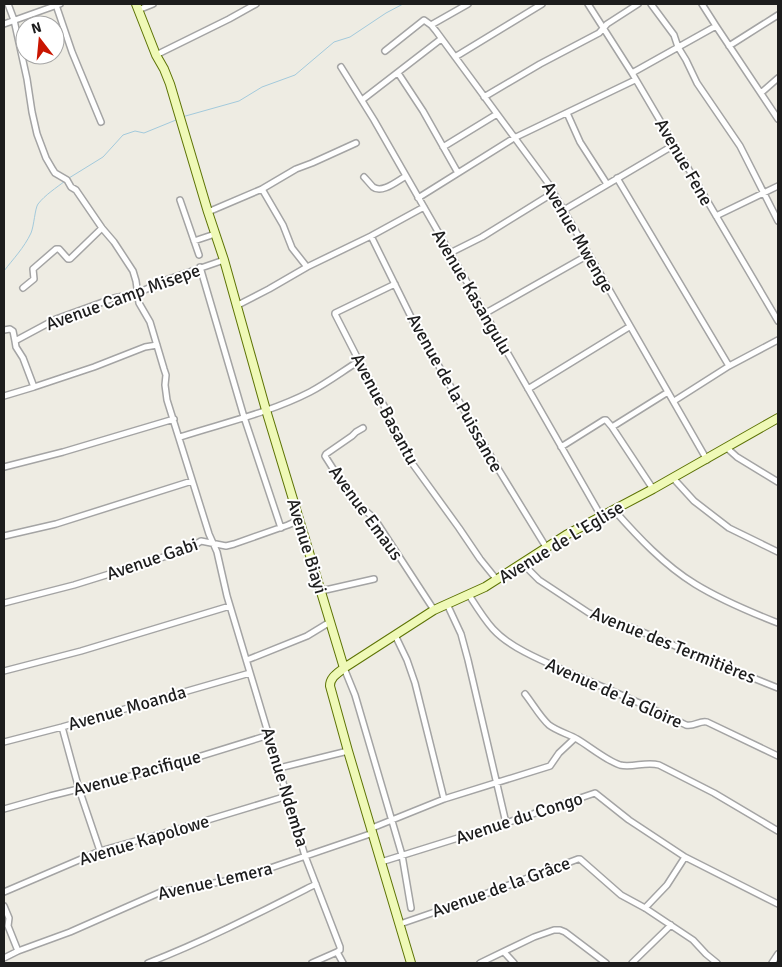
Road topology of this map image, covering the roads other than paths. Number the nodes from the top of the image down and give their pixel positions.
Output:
1 (8, 4) edge
2 (58, 4) edge
3 (153, 4) edge
4 (256, 4) edge
5 (468, 4) edge
6 (542, 4) edge
7 (588, 4) edge
8 (638, 4) edge
9 (650, 4) edge
10 (702, 4) edge
11 (137, 7) edge
12 (778, 15) edge
13 (14, 20) junction
14 (4, 24) edge
15 (431, 25) junction
16 (716, 26) junction
17 (603, 29) junction
18 (441, 39) junction
19 (729, 46) junction
20 (678, 47) junction
21 (385, 50) dead end
22 (156, 55) junction
23 (455, 57) junction
24 (341, 68) dead end
25 (398, 73) junction
26 (632, 73) junction
27 (778, 78) edge
28 (635, 80) junction
29 (761, 93) junction
30 (484, 97) junction
31 (362, 100) junction
32 (566, 113) junction
33 (496, 114) junction
34 (778, 120) edge
35 (101, 122) dead end
36 (514, 138) junction
37 (356, 143) dead end
38 (674, 145) junction
39 (443, 146) junction
40 (458, 173) junction
41 (406, 176) junction
42 (364, 177) dead end
43 (617, 178) junction
44 (607, 184) junction
45 (778, 186) edge
46 (262, 189) junction
47 (553, 193) junction
48 (763, 194) junction
49 (418, 198) junction
50 (180, 200) dead end
51 (424, 207) junction
52 (564, 210) junction
53 (208, 212) junction
54 (716, 216) junction
55 (778, 221) edge
56 (102, 228) junction
57 (215, 234) junction
58 (371, 236) junction
59 (194, 241) junction
60 (450, 253) junction
61 (199, 255) dead end
62 (588, 255) junction
63 (224, 260) junction
64 (200, 267) junction
65 (307, 267) junction
66 (395, 284) junction
67 (23, 288) dead end
68 (138, 293) junction
69 (236, 306) junction
70 (484, 314) junction
71 (778, 322) edge
72 (629, 327) junction
73 (4, 330) edge
74 (778, 340) edge
75 (15, 341) junction
76 (157, 345) junction
77 (359, 361) junction
78 (729, 366) junction
79 (34, 387) junction
80 (528, 389) junction
81 (668, 392) junction
82 (4, 396) edge
83 (674, 401) junction
84 (266, 410) junction
85 (244, 417) junction
86 (778, 418) edge
87 (174, 419) junction
88 (612, 427) junction
89 (363, 428) dead end
90 (180, 437) junction
91 (560, 447) junction
92 (727, 448) junction
93 (707, 460) junction
94 (4, 467) edge
95 (672, 478) junction
96 (192, 481) junction
97 (778, 482) edge
98 (653, 489) junction
99 (614, 510) junction
100 (601, 516) junction
101 (299, 520) junction
102 (281, 528) junction
103 (4, 536) edge
104 (214, 544) junction
105 (546, 547) junction
106 (778, 552) edge
107 (523, 564) junction
108 (374, 580) dead end
109 (497, 580) junction
110 (321, 591) junction
111 (469, 595) junction
112 (4, 603) edge
113 (447, 604) junction
114 (230, 606) junction
115 (434, 610) junction
116 (330, 622) junction
117 (778, 623) edge
118 (395, 635) junction
119 (246, 660) junction
120 (344, 668) junction
121 (4, 671) edge
122 (250, 673) junction
123 (778, 688) edge
124 (525, 694) dead end
125 (62, 727) junction
126 (269, 735) junction
127 (575, 738) junction
128 (4, 742) edge
129 (348, 751) junction
130 (778, 756) edge
131 (279, 768) junction
132 (497, 782) junction
133 (79, 789) junction
134 (287, 796) junction
135 (444, 799) junction
136 (4, 810) edge
137 (391, 820) junction
138 (506, 823) junction
139 (372, 831) junction
140 (778, 832) edge
141 (100, 851) junction
142 (402, 855) junction
143 (305, 856) junction
144 (686, 856) junction
145 (381, 862) junction
146 (316, 884) junction
147 (4, 892) edge
148 (778, 904) edge
149 (4, 906) edge
150 (411, 908) dead end
151 (645, 908) junction
152 (400, 924) junction
153 (671, 925) junction
154 (18, 951) junction
155 (337, 952) junction
156 (504, 952) junction
157 (778, 954) edge
158 (4, 958) edge
159 (148, 963) edge
160 (312, 963) edge
161 (343, 963) edge
162 (411, 963) edge
163 (480, 963) edge
164 (514, 963) edge
165 (606, 963) edge
166 (632, 963) edge
167 (717, 963) edge
168 (772, 963) edge

1 - 13 street, Avenue Ndemba
2 - 13 street
2 - 35 street
3 - 11 street
4 - 22 street
5 - 15 street
6 - 23 street
7 - 17 street, Avenue Fene
8 - 17 street
9 - 20 street
10 - 16 street
11 - 22 street, Avenue Biayi
12 - 19 street
13 - 14 street
13 - 56 street, Avenue Ndemba
15 - 18 street, Avenue Mwenge
15 - 21 street
16 - 19 street
16 - 20 street
17 - 26 street, Avenue Fene
17 - 30 street
18 - 23 street, Avenue Mwenge
18 - 25 street
19 - 29 street
20 - 26 street
20 - 48 street
22 - 53 street, Avenue Biayi
23 - 30 street, Avenue Mwenge
24 - 31 street, Avenue Kasangulu
25 - 31 street
25 - 39 street
26 - 28 street, Avenue Fene
27 - 29 street
28 - 32 street
28 - 38 street, Avenue Fene
29 - 34 street
30 - 33 street, Avenue Mwenge
31 - 41 street, Avenue Kasangulu
32 - 36 street
32 - 44 street
33 - 36 street, Avenue Mwenge
33 - 39 street
36 - 40 street
36 - 47 street, Avenue Mwenge
37 - 46 street
38 - 43 street
38 - 54 street, Avenue Fene
39 - 40 street
40 - 49 street
41 - 42 street
41 - 49 street, Avenue Kasangulu
43 - 44 street
43 - 78 street
44 - 52 street
45 - 48 street
46 - 53 street
46 - 65 street
47 - 52 street, Avenue Mwenge
47 - 60 street
48 - 54 street
48 - 55 street
49 - 51 street, Avenue Kasangulu
50 - 59 street
51 - 58 street
51 - 60 street, Avenue Kasangulu
52 - 62 street, Avenue Mwenge
53 - 57 street, Avenue Biayi
54 - 71 street, Avenue Fene
56 - 67 street
56 - 68 street, Avenue Ndemba
57 - 59 street
57 - 63 street, Avenue Biayi
58 - 65 street
58 - 66 street, Avenue de la Puissance
59 - 61 street
60 - 70 street, Avenue Kasangulu
62 - 70 street
62 - 72 street, Avenue Mwenge
63 - 64 street, Avenue Camp Misepe
63 - 69 street, Avenue Biayi
64 - 68 street, Avenue Camp Misepe
64 - 85 street
65 - 69 street
66 - 77 street, Avenue Basantu
66 - 105 street, Avenue de la Puissance
68 - 75 street, Avenue Camp Misepe
68 - 76 street, Avenue Ndemba
69 - 84 street, Avenue Biayi
70 - 80 street, Avenue Kasangulu
72 - 80 street
72 - 81 street, Avenue Mwenge
73 - 75 street
74 - 78 street
75 - 79 street
76 - 79 street
76 - 87 street, Avenue Ndemba
77 - 84 street
77 - 109 street, Avenue Basantu
78 - 83 street
79 - 82 street
80 - 91 street, Avenue Kasangulu
81 - 83 street, Avenue Mwenge
81 - 88 street
83 - 93 street, Avenue Mwenge
84 - 85 street
84 - 101 street, Avenue Biayi
85 - 90 street
85 - 102 street
86 - 92 street, Avenue de L'Eglise
87 - 90 street, Avenue Ndemba
87 - 94 street
88 - 91 street
88 - 98 street
89 - 115 street, Avenue Emaus
90 - 96 street, Avenue Ndemba
91 - 100 street, Avenue Kasangulu
92 - 93 street, Avenue de L'Eglise
92 - 97 street
93 - 95 street, Avenue de L'Eglise
95 - 98 street, Avenue de L'Eglise
95 - 106 street
96 - 103 street
96 - 104 street, Avenue Ndemba
98 - 99 street, Avenue de L'Eglise
99 - 100 street, Avenue de L'Eglise
99 - 117 street
100 - 105 street, Avenue de L'Eglise
101 - 102 street, Avenue Gabi
101 - 110 street, Avenue Biayi
102 - 104 street, Avenue Gabi
104 - 112 street, Avenue Gabi
104 - 114 street, Avenue Ndemba
105 - 107 street, Avenue de L'Eglise
107 - 109 street, Avenue de L'Eglise
107 - 123 street, Avenue des Termitières
108 - 110 street
109 - 111 street, Avenue de L'Eglise
110 - 116 street, Avenue Biayi
111 - 113 street, Avenue de L'Eglise
111 - 130 street, Avenue de la Gloire
113 - 115 street, Avenue de L'Eglise
113 - 132 street
114 - 119 street, Avenue Ndemba
114 - 121 street
115 - 118 street, Avenue de L'Eglise
116 - 119 street
116 - 120 street, Avenue Biayi
118 - 120 street, Avenue de L'Eglise
118 - 135 street
119 - 122 street, Avenue Ndemba
120 - 129 street
120 - 137 street
122 - 125 street, Avenue Moanda
122 - 126 street, Avenue Ndemba
124 - 127 street
125 - 128 street, Avenue Moanda
125 - 133 street
126 - 131 street, Avenue Ndemba
126 - 133 street, Avenue Pacifique
127 - 132 street, Avenue Lemera
127 - 140 street
129 - 131 street
129 - 139 street
131 - 134 street, Avenue Ndemba
132 - 135 street, Avenue Lemera
132 - 138 street
133 - 136 street, Avenue Pacifique
133 - 141 street
134 - 141 street, Avenue Kapolowe
134 - 143 street, Avenue Ndemba
135 - 137 street, Avenue Lemera
137 - 139 street, Avenue Lemera
137 - 142 street
138 - 142 street, Avenue du Congo
138 - 144 street, Avenue du Congo
139 - 143 street, Avenue Lemera
139 - 145 street
141 - 147 street, Avenue Kapolowe
142 - 145 street, Avenue du Congo
142 - 150 street
143 - 146 street, Avenue Ndemba
143 - 154 street, Avenue Lemera
144 - 148 street, Avenue du Congo
144 - 151 street
145 - 152 street
146 - 155 street, Avenue Ndemba
146 - 159 street
149 - 154 street
151 - 152 street, Avenue de la Grâce
151 - 153 street, Avenue de la Grâce
152 - 162 street
153 - 166 street
153 - 167 street, Avenue de la Grâce
154 - 158 street, Avenue Lemera
155 - 160 street
155 - 161 street, Avenue Ndemba
156 - 163 street
156 - 164 street
156 - 165 street
157 - 168 street

